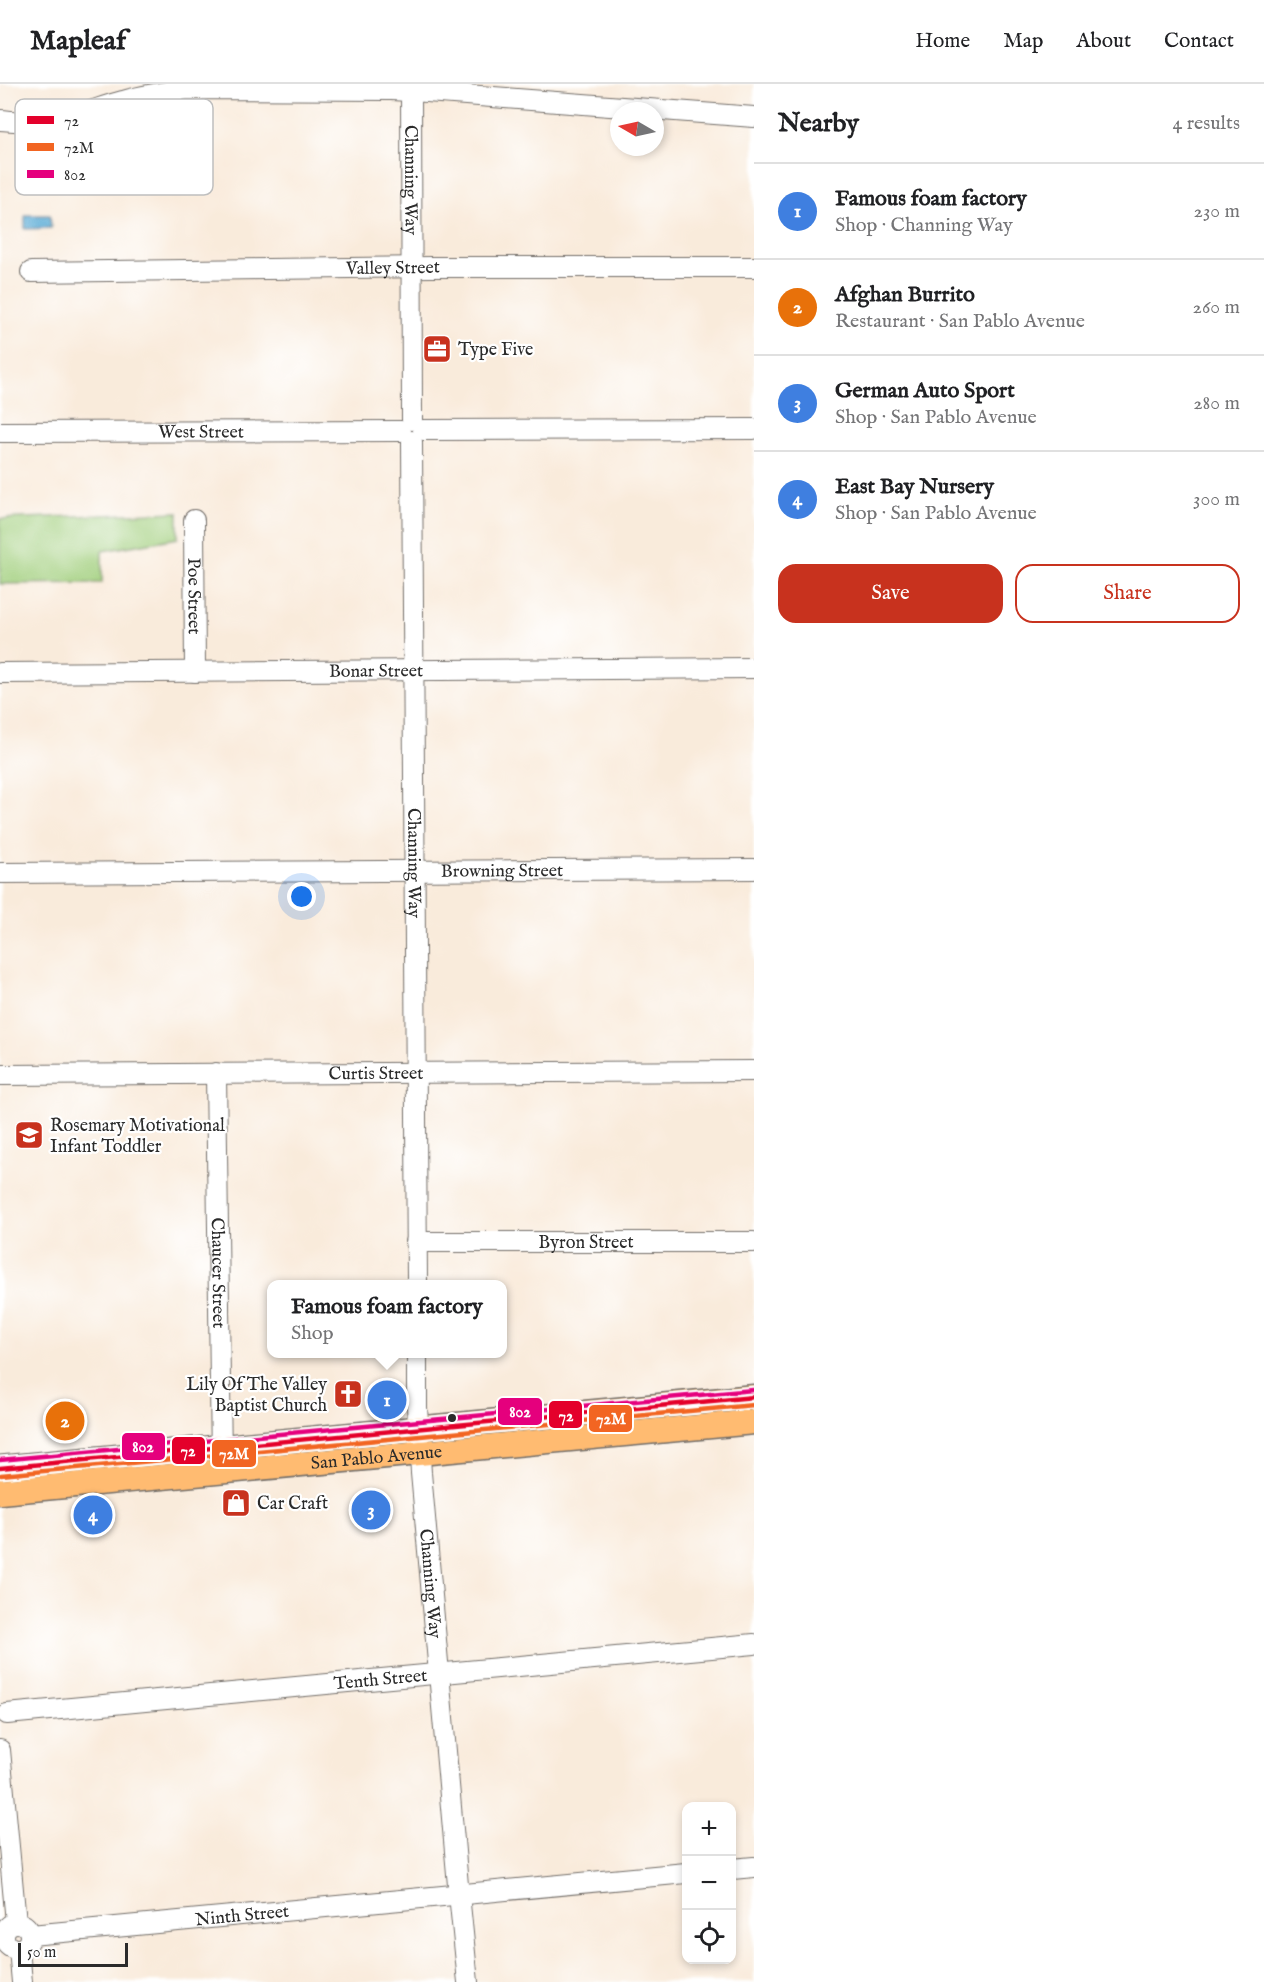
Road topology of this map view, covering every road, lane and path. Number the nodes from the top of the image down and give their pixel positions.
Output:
1 (411, 87) edge
2 (129, 99) edge
3 (754, 117) edge
4 (0, 120) edge
5 (15, 121) edge
6 (754, 267) edge
7 (412, 268) junction
8 (31, 272) dead end
9 (754, 429) edge
10 (412, 430) junction
11 (0, 432) edge
12 (194, 520) dead end
13 (414, 669) junction
14 (754, 669) edge
15 (195, 672) junction
16 (0, 673) edge
17 (754, 869) edge
18 (415, 870) junction
19 (0, 873) edge
20 (754, 1071) edge
21 (216, 1073) junction
22 (415, 1073) junction
23 (0, 1075) edge
24 (417, 1242) junction
25 (754, 1242) edge
26 (417, 1280) edge
27 (417, 1358) edge
28 (754, 1397) edge
29 (754, 1422) edge
30 (418, 1429) junction
31 (221, 1447) junction
32 (420, 1453) junction
33 (0, 1468) edge
34 (221, 1472) junction
35 (0, 1492) edge
36 (754, 1644) edge
37 (439, 1674) junction
38 (2, 1715) edge
39 (0, 1750) edge
40 (754, 1867) edge
41 (736, 1869) edge
42 (682, 1873) edge
43 (459, 1894) junction
44 (14, 1936) edge
45 (22, 1982) edge
46 (468, 1982) edge

1 - 2 street
1 - 3 street
1 - 7 street, Channing Way
4 - 5 street
6 - 7 street, Valley Street
7 - 8 street, Valley Street
7 - 10 street, Channing Way
9 - 10 street, West Street
10 - 11 street, West Street
10 - 13 street, Channing Way
12 - 15 street, Poe Street
13 - 14 street, Bonar Street
13 - 15 street, Bonar Street
13 - 18 street, Channing Way
15 - 16 street, Bonar Street
17 - 18 street, Browning Street
18 - 19 street, Browning Street
18 - 22 street, Channing Way
20 - 22 street, Curtis Street
21 - 22 street, Curtis Street
21 - 23 street, Curtis Street
21 - 31 street, Chaucer Street
22 - 24 street, Channing Way
24 - 25 street, Byron Street
24 - 26 street, Channing Way
27 - 30 street, Channing Way
28 - 30 main road, San Pablo Avenue
29 - 32 main road, San Pablo Avenue
30 - 31 main road, San Pablo Avenue
30 - 32 street, Channing Way
31 - 33 main road, San Pablo Avenue
31 - 34 street, Chaucer Street
32 - 34 main road, San Pablo Avenue
32 - 37 street, Channing Way
34 - 35 main road, San Pablo Avenue
36 - 37 street, Tenth Street
37 - 38 street, Tenth Street
37 - 43 street, Channing Way
39 - 44 street
40 - 41 street
42 - 43 street, Ninth Street
43 - 44 street, Ninth Street
43 - 46 street, Channing Way
44 - 45 street

